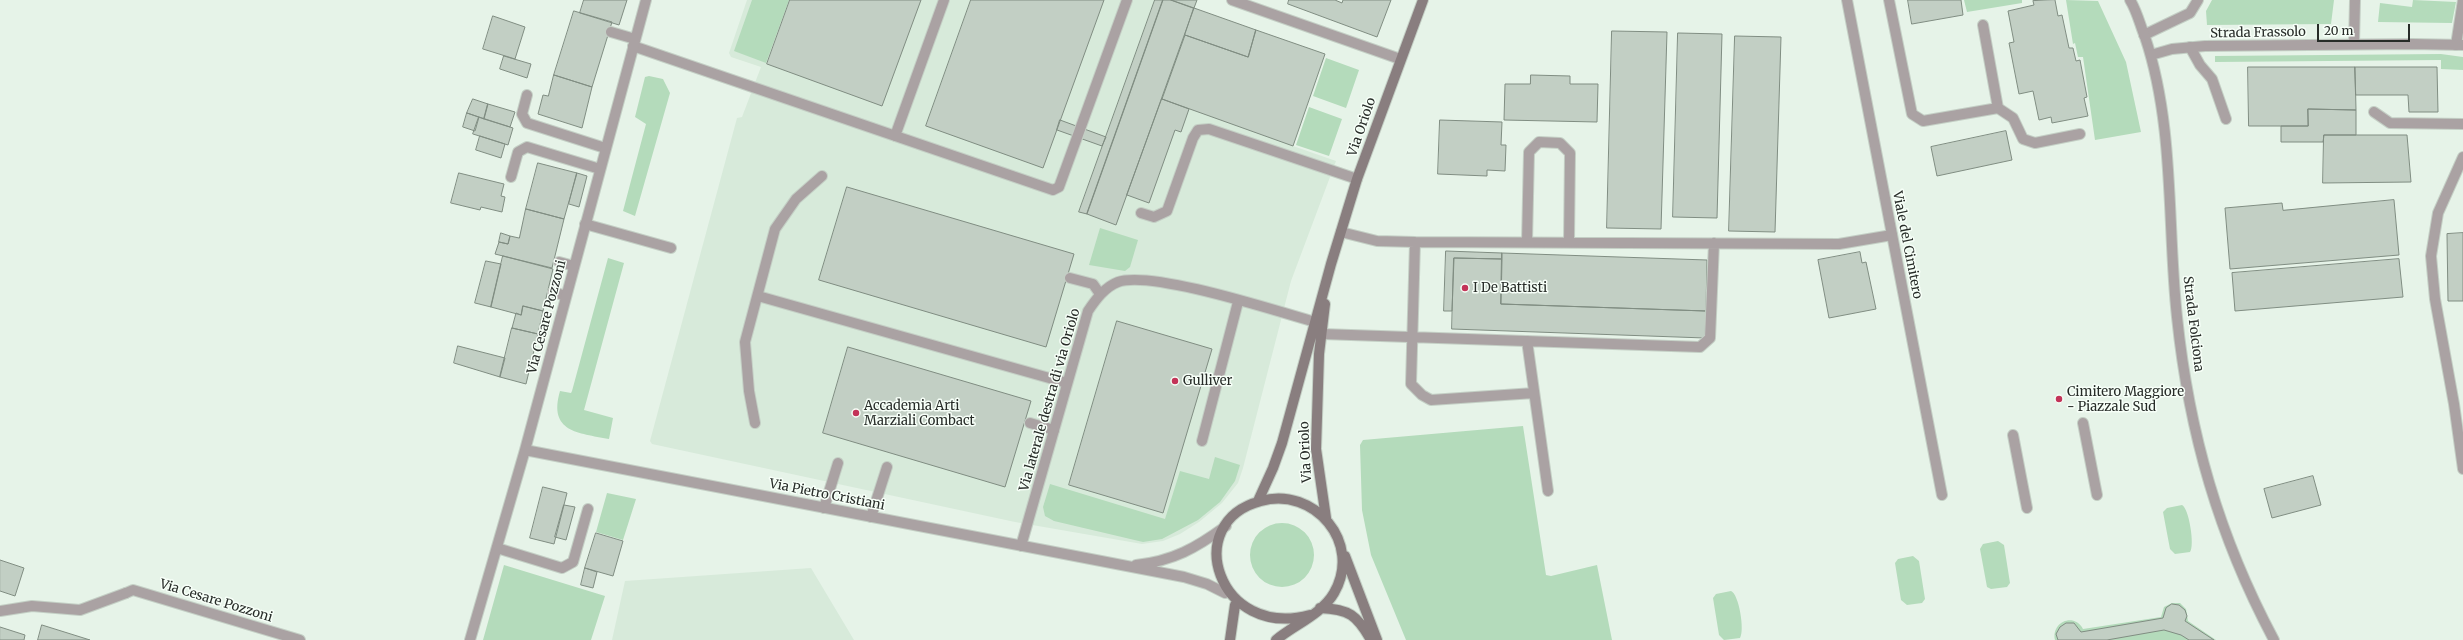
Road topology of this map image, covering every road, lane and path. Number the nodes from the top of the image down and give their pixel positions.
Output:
1 (646, 0) edge
2 (944, 0) edge
3 (1126, 0) edge
4 (1232, 0) edge
5 (1422, 0) edge
6 (1847, 0) edge
7 (1889, 0) edge
8 (2130, 0) edge
9 (2198, 0) edge
10 (2355, 0) edge
11 (2463, 0) edge
12 (1983, 25) dead end
13 (611, 32) dead end
14 (2144, 35) junction
15 (634, 43) junction
16 (2354, 44) junction
17 (2459, 45) edge
18 (2190, 47) junction
19 (2151, 55) junction
20 (1400, 59) junction
21 (527, 95) dead end
22 (1998, 108) junction
23 (2374, 112) dead end
24 (2226, 119) dead end
25 (2463, 124) edge
26 (2080, 134) dead end
27 (895, 136) junction
28 (605, 148) junction
29 (2463, 157) edge
30 (600, 169) junction
31 (822, 176) dead end
32 (510, 178) dead end
33 (1357, 179) junction
34 (1141, 213) dead end
35 (585, 224) junction
36 (1341, 232) junction
37 (1892, 235) junction
38 (1416, 242) junction
39 (1527, 242) junction
40 (1569, 242) junction
41 (1714, 243) junction
42 (671, 248) dead end
43 (560, 262) dead end
44 (1331, 264) junction
45 (574, 266) junction
46 (1070, 278) dead end
47 (553, 292) dead end
48 (1100, 294) junction
49 (566, 296) junction
50 (758, 296) junction
51 (1238, 302) junction
52 (1315, 322) junction
53 (1322, 334) junction
54 (1412, 337) junction
55 (1527, 341) junction
56 (1067, 383) junction
57 (1534, 393) junction
58 (755, 423) dead end
59 (2083, 423) dead end
60 (1030, 424) dead end
61 (1054, 430) junction
62 (2013, 435) dead end
63 (1202, 441) dead end
64 (525, 450) junction
65 (838, 463) dead end
66 (887, 467) dead end
67 (2463, 469) edge
68 (1548, 490) dead end
69 (1942, 495) dead end
70 (2097, 495) dead end
71 (1258, 501) junction
72 (588, 508) dead end
73 (824, 508) junction
74 (2027, 508) dead end
75 (871, 517) junction
76 (1326, 518) junction
77 (1226, 526) junction
78 (1340, 543) junction
79 (1021, 546) junction
80 (497, 548) junction
81 (1124, 566) junction
82 (1225, 593) junction
83 (1235, 605) junction
84 (1320, 608) junction
85 (0, 611) edge
86 (1310, 615) junction
87 (300, 640) edge
88 (470, 640) edge
89 (1230, 640) edge
90 (1276, 640) edge
91 (1371, 640) edge
92 (1377, 640) edge
93 (2274, 640) edge

1 - 15 street, Via Cesare Pozzoni
2 - 27 street
3 - 27 street
4 - 20 street
5 - 20 street, Via Oriolo
6 - 37 street, Viale del Cimitero
7 - 22 street
8 - 14 street, Strada Folciona
9 - 14 street
10 - 16 street
11 - 17 street
12 - 22 street
13 - 15 street
14 - 19 street, Strada Folciona
15 - 27 street
15 - 28 street, Via Cesare Pozzoni
16 - 17 street, Strada Frassolo
16 - 18 street, Strada Frassolo
18 - 19 street, Strada Frassolo
18 - 24 street
19 - 93 street, Strada Folciona
20 - 33 street, Via Oriolo
21 - 28 street
22 - 26 street
23 - 25 street
28 - 30 street, Via Cesare Pozzoni
29 - 67 street
30 - 32 street
30 - 35 street, Via Cesare Pozzoni
31 - 50 street
33 - 34 street
33 - 36 street, Via Oriolo
35 - 42 street
35 - 45 street, Via Cesare Pozzoni
36 - 38 street
36 - 44 street, Via Oriolo
37 - 41 street
37 - 69 street, Viale del Cimitero
38 - 39 street
38 - 54 street
39 - 40 street
39 - 40 street
40 - 41 street
41 - 55 street
43 - 45 street
44 - 52 street, Via Oriolo
44 - 53 street, Via Oriolo
45 - 49 street, Via Cesare Pozzoni
46 - 48 street
47 - 49 street
48 - 51 street, Via laterale destra di via Oriolo
48 - 56 street, Via laterale destra di via Oriolo
49 - 64 street, Via Cesare Pozzoni
50 - 56 street
50 - 58 street
51 - 52 street, Via laterale destra di via Oriolo
51 - 63 street
52 - 71 street, Via Oriolo
53 - 54 street
53 - 76 street, Via Oriolo
54 - 55 street
54 - 57 street
55 - 57 street
56 - 61 street, Via laterale destra di via Oriolo
57 - 68 street
59 - 70 street
60 - 61 street
61 - 79 street, Via laterale destra di via Oriolo
62 - 74 street
64 - 73 street, Via Pietro Cristiani
64 - 80 street, Via Cesare Pozzoni
65 - 73 street
66 - 75 street
71 - 76 street
71 - 77 street
72 - 80 street
73 - 75 street, Via Pietro Cristiani
75 - 79 street, Via Pietro Cristiani
76 - 78 street
77 - 81 street, Via Pietro Cristiani
77 - 82 street
78 - 84 street
78 - 92 street
79 - 81 street, Via Pietro Cristiani
80 - 88 street, Via Cesare Pozzoni
81 - 82 street, Via Pietro Cristiani
82 - 83 street
83 - 86 street
83 - 89 street
84 - 86 street
84 - 91 street
85 - 87 street, Via Cesare Pozzoni
86 - 90 street

